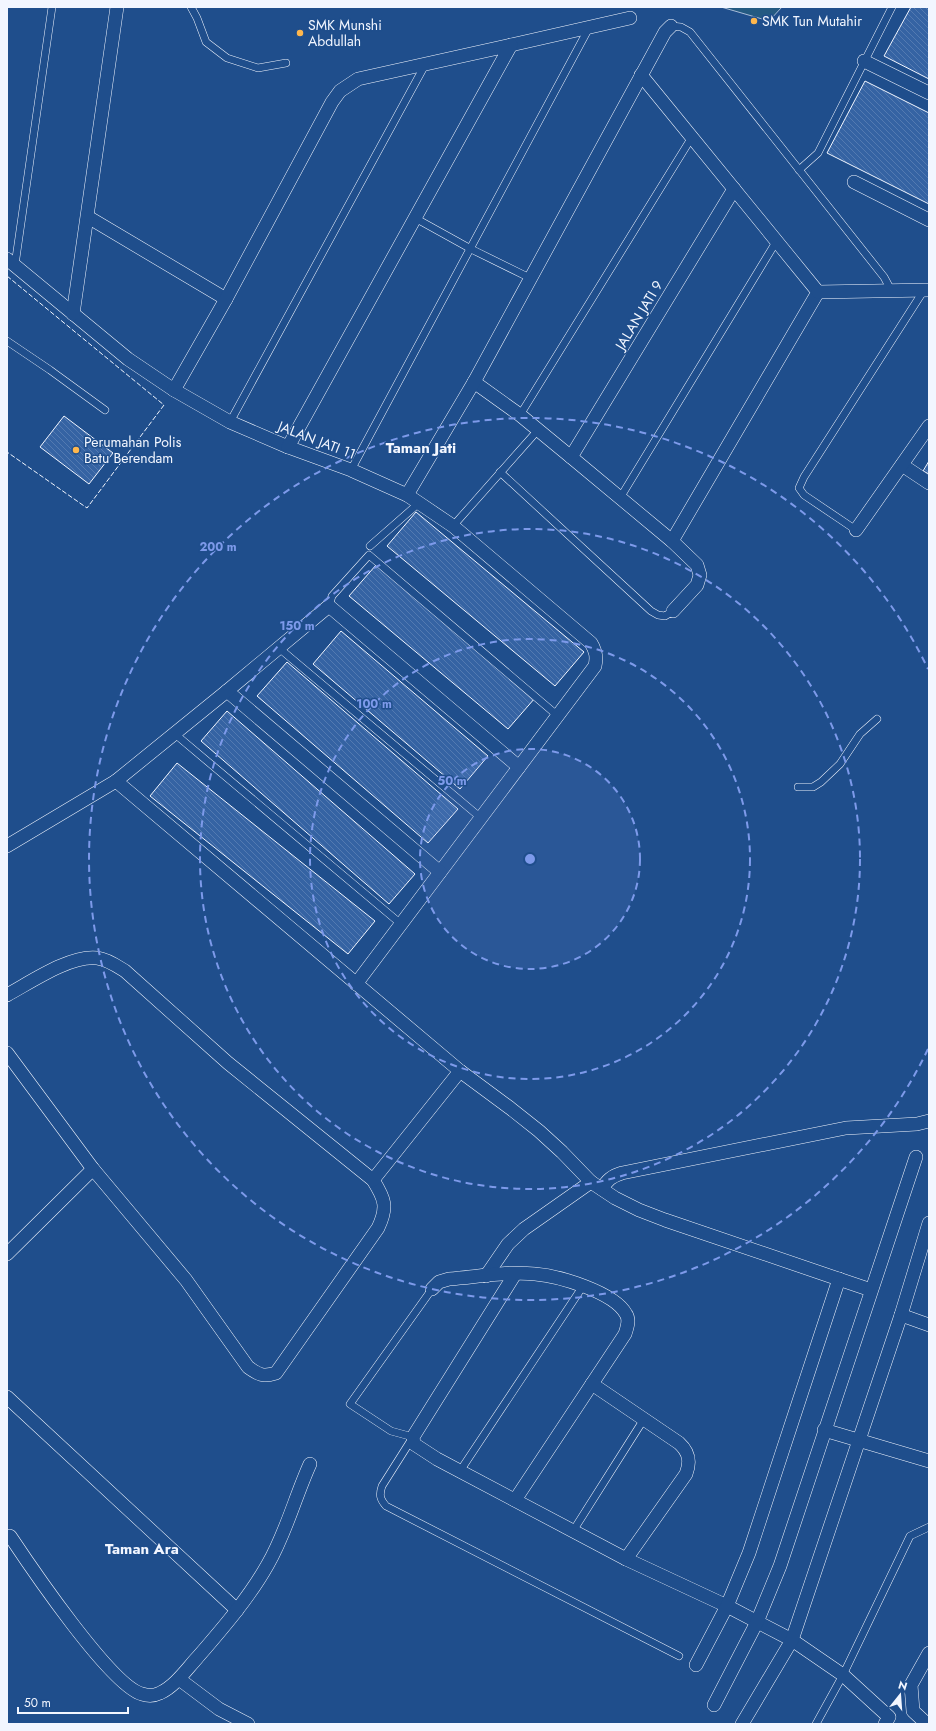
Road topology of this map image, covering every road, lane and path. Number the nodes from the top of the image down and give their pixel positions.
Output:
1 (52, 7) edge
2 (116, 7) edge
3 (191, 7) edge
4 (892, 7) edge
5 (630, 18) dead end
6 (590, 26) junction
7 (671, 26) joint
8 (511, 45) junction
9 (864, 61) junction
10 (286, 62) dead end
11 (425, 65) junction
12 (641, 75) junction
13 (929, 93) edge
14 (692, 137) junction
15 (799, 170) junction
16 (854, 182) dead end
17 (734, 189) junction
18 (88, 217) junction
19 (415, 218) junction
20 (929, 220) edge
21 (776, 242) junction
22 (471, 249) junction
23 (11, 262) edge
24 (530, 278) junction
25 (891, 290) junction
26 (926, 290) edge
27 (818, 292) junction
28 (226, 299) junction
29 (73, 314) junction
30 (7, 341) edge
31 (474, 382) junction
32 (174, 390) junction
33 (105, 410) dead end
34 (520, 415) junction
35 (230, 422) junction
36 (929, 426) edge
37 (538, 430) junction
38 (288, 447) junction
39 (571, 457) junction
40 (902, 465) junction
41 (351, 470) junction
42 (500, 472) junction
43 (929, 483) edge
44 (407, 495) junction
45 (620, 498) junction
46 (419, 503) junction
47 (453, 526) junction
48 (856, 530) joint
49 (672, 541) junction
50 (370, 546) dead end
51 (329, 606) junction
52 (673, 611) joint
53 (279, 648) junction
54 (227, 691) junction
55 (558, 716) junction
56 (877, 719) dead end
57 (175, 734) junction
58 (519, 767) junction
59 (116, 781) junction
60 (798, 787) dead end
61 (481, 818) junction
62 (7, 846) edge
63 (440, 872) junction
64 (401, 924) junction
65 (356, 984) junction
66 (7, 995) edge
67 (7, 1053) edge
68 (460, 1071) junction
69 (929, 1121) edge
70 (916, 1157) dead end
71 (93, 1169) junction
72 (373, 1180) junction
73 (596, 1185) junction
74 (929, 1223) edge
75 (7, 1254) edge
76 (515, 1274) junction
77 (486, 1276) junction
78 (839, 1279) junction
79 (583, 1286) junction
80 (432, 1288) joint
81 (871, 1290) junction
82 (901, 1315) junction
83 (929, 1324) edge
84 (592, 1384) junction
85 (7, 1397) edge
86 (644, 1419) junction
87 (824, 1430) junction
88 (413, 1437) junction
89 (860, 1440) junction
90 (929, 1461) edge
91 (310, 1464) dead end
92 (460, 1470) junction
93 (515, 1500) junction
94 (929, 1527) edge
95 (573, 1531) junction
96 (10, 1536) dead end
97 (626, 1559) junction
98 (727, 1606) junction
99 (237, 1610) junction
100 (757, 1622) junction
101 (792, 1640) junction
102 (929, 1653) edge
103 (679, 1656) dead end
104 (696, 1665) dead end
105 (843, 1675) junction
106 (178, 1679) junction
107 (714, 1705) dead end
108 (248, 1724) edge
109 (742, 1724) edge
110 (816, 1724) edge
111 (886, 1724) edge
112 (928, 1724) edge

1 - 23 lane
2 - 18 street
3 - 10 lane
4 - 9 lane
5 - 6 street
6 - 8 street
6 - 22 lane
7 - 12 street
7 - 15 lane
8 - 11 street
8 - 19 street
9 - 13 street
9 - 15 lane
11 - 28 street
11 - 35 lane
12 - 14 street
12 - 24 street
14 - 17 street
14 - 34 lane
15 - 25 lane
16 - 20 street
17 - 21 street
17 - 39 street, JALAN JATI 9
18 - 28 street
18 - 29 street
19 - 22 lane
19 - 38 street
21 - 27 street
21 - 45 lane
22 - 24 lane
22 - 41 lane
23 - 29 street, JALAN JATI 11
24 - 31 street
25 - 26 street
25 - 27 street
26 - 48 lane
27 - 49 street
28 - 32 street
29 - 32 street, JALAN JATI 11
30 - 33 lane
31 - 34 street
31 - 44 street
32 - 35 street, JALAN JATI 11
34 - 37 street
35 - 38 street, JALAN JATI 11
36 - 40 street
37 - 39 street
37 - 42 lane
38 - 41 street, JALAN JATI 11
39 - 45 street
40 - 43 street
40 - 48 street
41 - 44 street, JALAN JATI 11
42 - 47 lane
42 - 52 lane
44 - 46 street, JALAN JATI 11
45 - 49 street
46 - 47 street, JALAN JATI 11
46 - 50 lane
47 - 55 street, JALAN JATI 11
49 - 52 street
51 - 53 street
51 - 55 lane
51 - 58 street
53 - 54 street
53 - 61 lane
54 - 57 street
54 - 63 street
55 - 58 street
56 - 60 lane
57 - 59 street
57 - 64 lane
58 - 61 street
59 - 62 street
59 - 65 street
61 - 63 street
63 - 64 street
64 - 65 street
65 - 68 street
66 - 72 street
67 - 71 street
68 - 72 street
68 - 73 street
69 - 73 street
70 - 81 street
71 - 72 street
71 - 75 street
73 - 77 street
73 - 78 street
74 - 82 street
76 - 77 street
76 - 79 street
76 - 88 street
77 - 80 street
78 - 81 street
78 - 98 street
79 - 84 street
79 - 92 lane
80 - 88 lane
81 - 87 street
82 - 83 street
82 - 89 street
84 - 86 street
84 - 93 street
85 - 99 street
86 - 95 lane
86 - 97 street
87 - 89 street
87 - 100 street
88 - 92 street
88 - 103 lane
89 - 90 street
89 - 101 street
91 - 99 street
92 - 93 street
93 - 95 street
94 - 105 lane
95 - 97 street
96 - 106 street
97 - 98 street
98 - 100 street
98 - 104 street
99 - 106 street
100 - 101 street
100 - 107 street
101 - 105 street
101 - 109 street
102 - 112 street
105 - 110 lane
105 - 111 street
106 - 108 street

